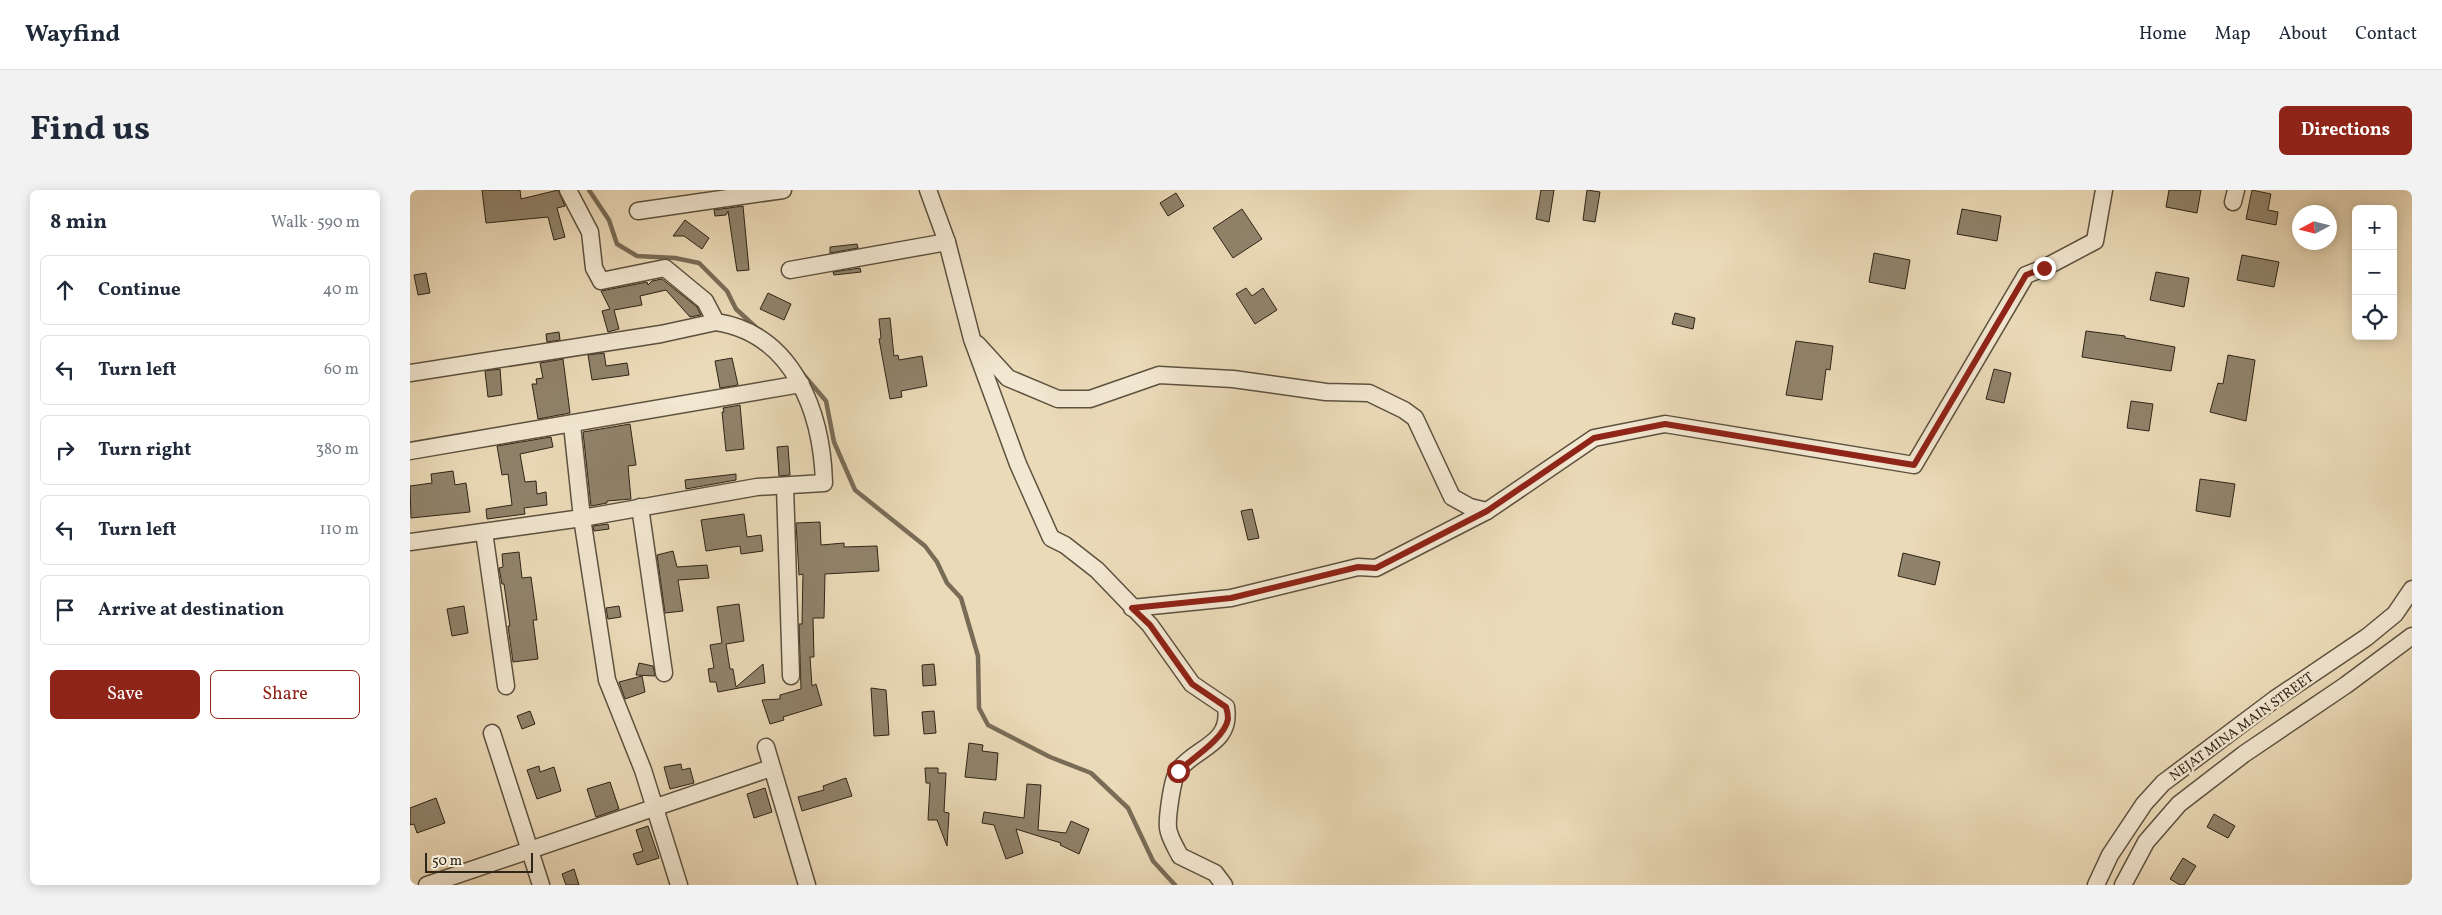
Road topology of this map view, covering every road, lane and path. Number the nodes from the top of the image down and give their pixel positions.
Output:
1 (568, 190) edge
2 (783, 190) edge
3 (928, 190) edge
4 (2104, 190) edge
5 (638, 211) dead end
6 (947, 242) junction
7 (790, 270) dead end
8 (716, 322) junction
9 (972, 339) junction
10 (410, 373) edge
11 (801, 384) junction
12 (572, 424) junction
13 (410, 451) edge
14 (785, 486) junction
15 (640, 507) junction
16 (1487, 511) junction
17 (582, 518) junction
18 (484, 532) junction
19 (410, 542) edge
20 (2412, 589) edge
21 (1132, 608) junction
22 (2412, 636) edge
23 (664, 673) dead end
24 (792, 676) dead end
25 (506, 686) dead end
26 (492, 733) dead end
27 (766, 747) dead end
28 (771, 768) junction
29 (656, 808) junction
30 (530, 849) junction
31 (427, 885) edge
32 (542, 885) edge
33 (679, 885) edge
34 (807, 885) edge
35 (1224, 885) edge
36 (2096, 885) edge
37 (2123, 885) edge

1 - 8 street
2 - 5 street
3 - 6 street
4 - 16 street
6 - 7 street
6 - 9 street
8 - 10 street
8 - 11 street
9 - 16 street
9 - 21 street
11 - 12 street
11 - 14 street
12 - 13 street
12 - 17 street
14 - 15 street
14 - 24 street
15 - 17 street
15 - 23 street
16 - 21 street
17 - 18 street
17 - 29 street
18 - 19 street
18 - 25 street
20 - 36 street, NEJAT MINA MAIN STREET
21 - 35 street
22 - 37 street, NEJAT MINA MAIN STREET
26 - 30 street
27 - 28 street
28 - 29 street
28 - 34 street
29 - 30 street
29 - 33 street
30 - 31 street
30 - 32 street

